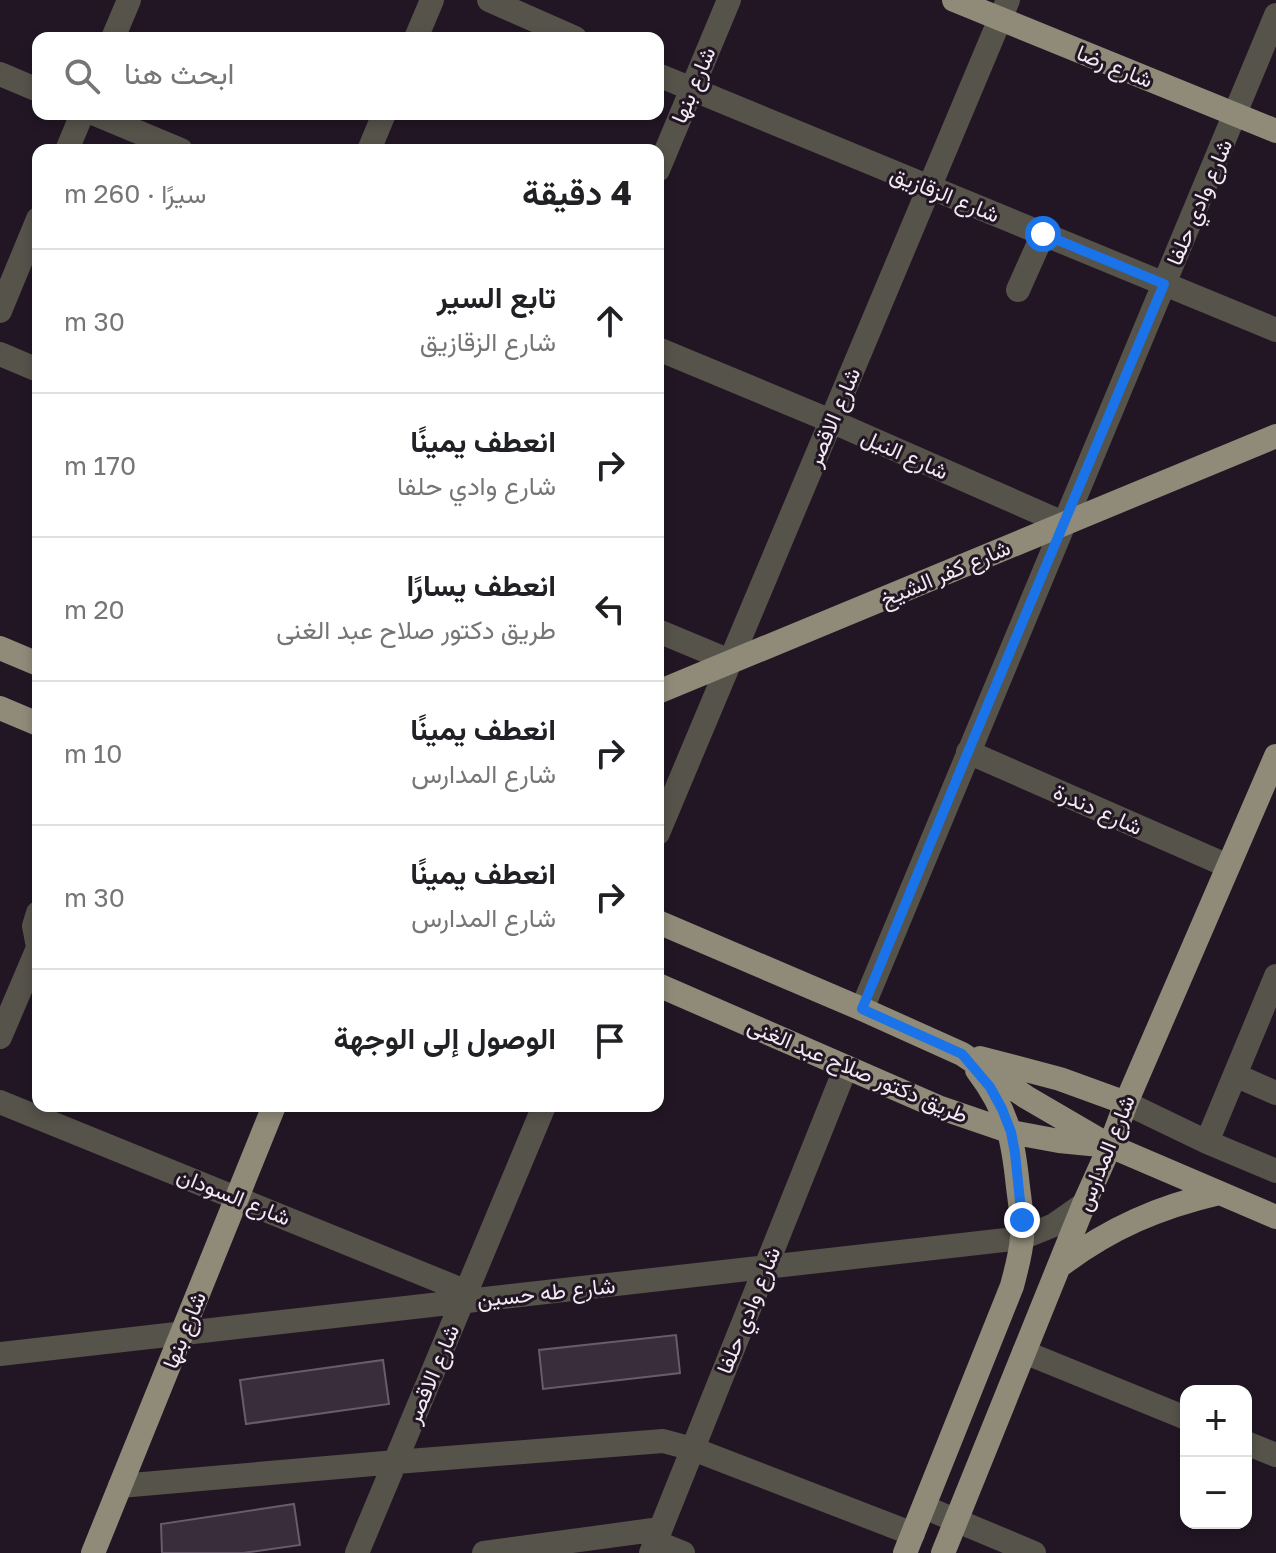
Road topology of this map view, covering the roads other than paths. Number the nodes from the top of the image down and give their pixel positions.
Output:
1 (129, 0) edge
2 (432, 0) edge
3 (489, 0) edge
4 (729, 0) edge
5 (954, 0) edge
6 (1004, 9) edge
7 (1276, 15) edge
8 (116, 32) edge
9 (419, 32) edge
10 (561, 32) edge
11 (0, 74) edge
12 (664, 77) edge
13 (32, 87) edge
14 (692, 89) junction
15 (1235, 115) junction
16 (80, 120) edge
17 (109, 120) edge
18 (382, 120) edge
19 (1276, 131) edge
20 (70, 144) edge
21 (167, 144) edge
22 (372, 144) edge
23 (664, 156) edge
24 (930, 187) junction
25 (32, 234) edge
26 (1043, 234) junction
27 (1164, 284) junction
28 (1018, 290) dead end
29 (0, 311) edge
30 (1276, 330) edge
31 (664, 351) edge
32 (0, 354) edge
33 (32, 367) edge
34 (831, 421) junction
35 (1276, 436) edge
36 (1063, 523) junction
37 (664, 634) edge
38 (0, 648) edge
39 (32, 661) edge
40 (730, 661) junction
41 (664, 689) edge
42 (0, 708) edge
43 (32, 721) edge
44 (968, 752) junction
45 (1276, 756) edge
46 (664, 819) edge
47 (1228, 866) junction
48 (664, 925) edge
49 (32, 961) edge
50 (1276, 976) edge
51 (664, 988) edge
52 (862, 1009) junction
53 (0, 1037) edge
54 (962, 1054) junction
55 (846, 1067) junction
56 (1235, 1075) junction
57 (1276, 1093) edge
58 (0, 1102) edge
59 (1126, 1103) junction
60 (272, 1112) edge
61 (542, 1112) edge
62 (1011, 1132) junction
63 (1207, 1142) junction
64 (1110, 1146) junction
65 (1276, 1171) edge
66 (1219, 1193) junction
67 (237, 1198) junction
68 (1084, 1204) junction
69 (1276, 1217) edge
70 (1022, 1238) junction
71 (765, 1267) junction
72 (1059, 1267) junction
73 (465, 1297) junction
74 (182, 1333) junction
75 (1024, 1352) junction
76 (0, 1354) edge
77 (1180, 1416) edge
78 (1252, 1445) edge
79 (693, 1449) junction
80 (1276, 1455) edge
81 (396, 1462) junction
82 (120, 1486) junction
83 (924, 1507) junction
84 (956, 1521) junction
85 (656, 1541) edge
86 (909, 1543) edge
87 (93, 1553) edge
88 (357, 1553) edge
89 (484, 1553) edge
90 (683, 1553) edge
91 (943, 1553) edge
92 (1034, 1553) edge

1 - 8 street
2 - 9 street
3 - 10 street
4 - 14 street, شارع بنها
5 - 6 main road, شارع رضا
6 - 15 main road, شارع رضا
6 - 24 street, شارع الاقصر
7 - 15 street, شارع وادي حلفا
11 - 13 street
12 - 14 street, شارع الزقازيق
14 - 23 street, شارع بنها
14 - 24 street, شارع الزقازيق
15 - 19 main road, شارع رضا
15 - 27 street, شارع وادي حلفا
16 - 20 street
17 - 21 street
18 - 22 street
24 - 26 street, شارع الزقازيق
24 - 34 street, شارع الاقصر
25 - 29 street
26 - 27 street, شارع الزقازيق
26 - 28 street
27 - 30 street, شارع الزقازيق
27 - 36 street, شارع وادي حلفا
31 - 34 street, شارع النيل
32 - 33 street
34 - 36 street, شارع النيل
34 - 40 street, شارع الاقصر
35 - 36 main road, شارع كفر الشيخ
36 - 40 main road, شارع كفر الشيخ
36 - 44 street, شارع وادي حلفا
37 - 40 street
38 - 39 main road
40 - 41 main road, شارع كفر الشيخ
40 - 46 street, شارع الاقصر
42 - 43 main road
44 - 47 street, شارع دندرة
44 - 52 street, شارع وادي حلفا
45 - 47 main road, شارع المدارس
47 - 59 main road, شارع المدارس
48 - 52 main road, طريق دكتور صلاح عبد الغنى
49 - 53 street
50 - 56 street
51 - 55 main road, طريق دكتور صلاح عبد الغنى
52 - 54 main road, طريق دكتور صلاح عبد الغنى
54 - 59 main road
54 - 62 main road
54 - 64 main road, طريق دكتور صلاح عبد الغنى
55 - 62 main road, طريق دكتور صلاح عبد الغنى
55 - 71 street, شارع وادي حلفا
56 - 57 street
56 - 63 street
58 - 67 street, شارع السودان
59 - 63 street
59 - 64 main road, شارع المدارس
60 - 67 main road, شارع بنها
61 - 73 street, شارع الاقصر
62 - 64 main road, طريق دكتور صلاح عبد الغنى
62 - 70 main road
63 - 65 street
64 - 66 main road, طريق دكتور صلاح عبد الغنى
64 - 68 main road, شارع المدارس
66 - 69 main road, طريق دكتور صلاح عبد الغنى
66 - 72 main road
67 - 73 street, شارع السودان
67 - 74 main road, شارع بنها
68 - 70 street, شارع طه حسين
68 - 72 main road, شارع المدارس
70 - 71 street, شارع طه حسين
70 - 83 main road
71 - 73 street, شارع طه حسين
71 - 79 street, شارع وادي حلفا
72 - 75 main road, شارع المدارس
73 - 74 street, شارع طه حسين
73 - 81 street, شارع الاقصر
74 - 76 street, شارع طه حسين
74 - 82 main road, شارع بنها
75 - 77 street
75 - 84 main road, شارع المدارس
78 - 80 street
79 - 81 street
79 - 85 street, شارع وادي حلفا
79 - 86 street
81 - 82 street
81 - 88 street, شارع الاقصر
82 - 87 main road, شارع بنها
83 - 84 street
83 - 86 main road
84 - 91 main road, شارع المدارس
84 - 92 street
85 - 89 street
85 - 90 street

